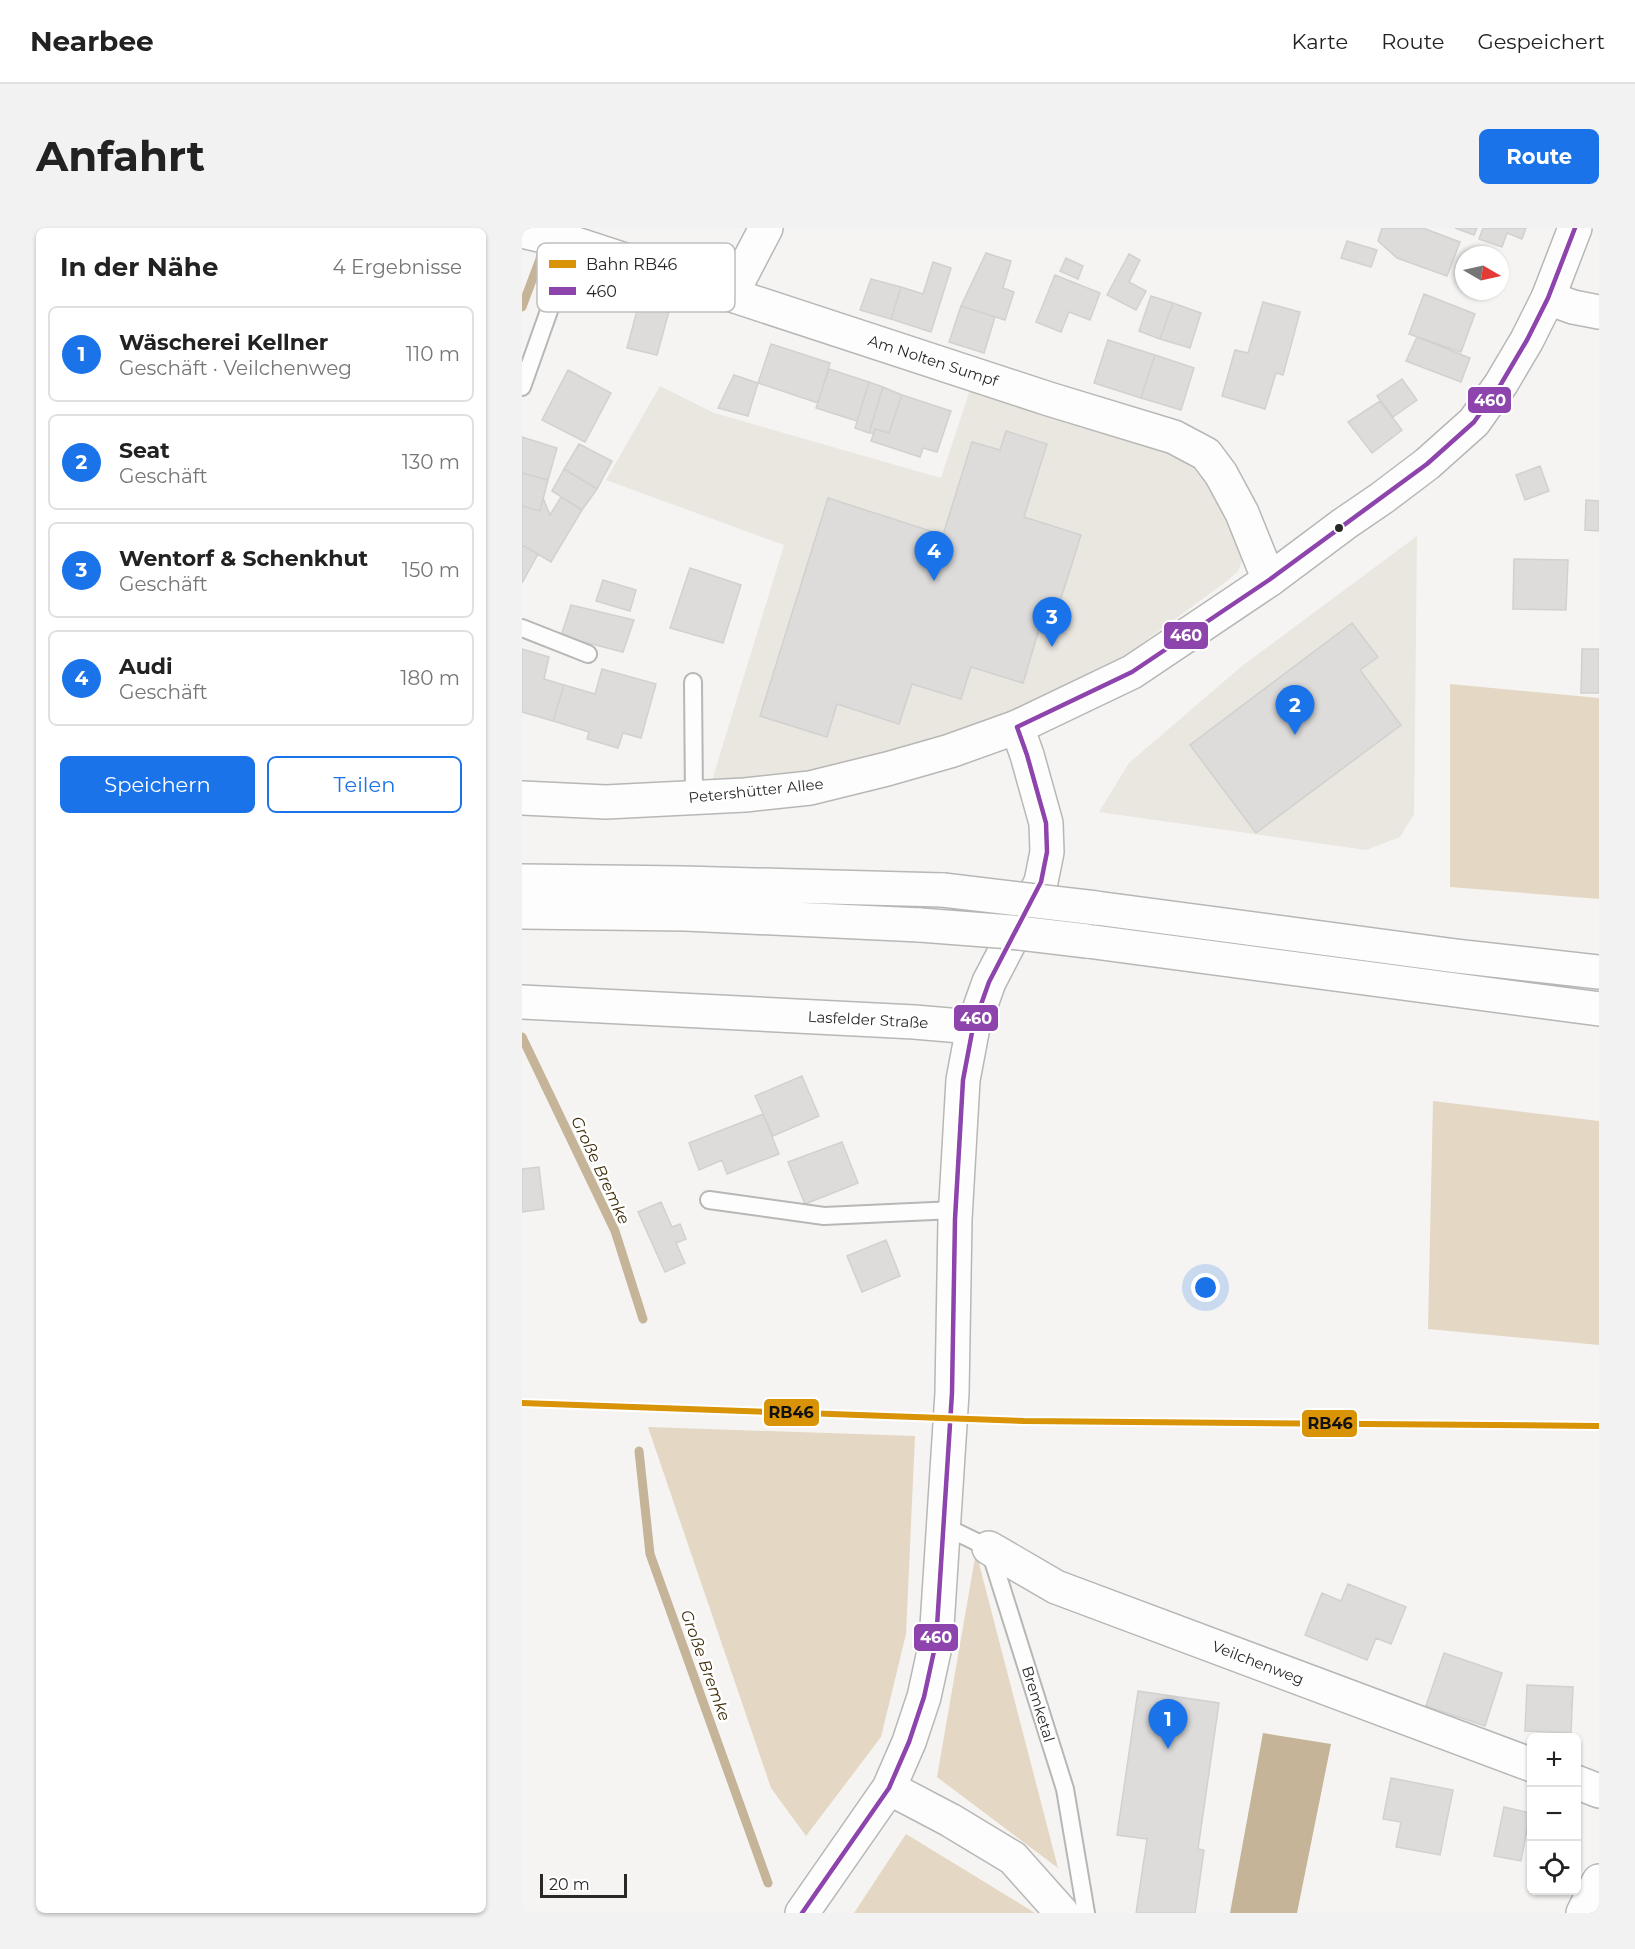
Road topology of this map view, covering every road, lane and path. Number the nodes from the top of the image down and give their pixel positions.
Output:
1 (766, 228) edge
2 (1575, 228) edge
3 (524, 231) edge
4 (565, 242) joint
5 (568, 243) edge
6 (735, 287) edge
7 (735, 296) edge
8 (1548, 298) junction
9 (544, 312) edge
10 (1599, 312) edge
11 (522, 387) edge
12 (1269, 580) junction
13 (522, 628) edge
14 (588, 654) dead end
15 (693, 682) dead end
16 (1017, 727) junction
17 (522, 798) edge
18 (694, 798) junction
19 (522, 881) edge
20 (522, 912) edge
21 (1599, 972) edge
22 (522, 1002) edge
23 (1599, 1010) edge
24 (972, 1027) junction
25 (709, 1200) dead end
26 (955, 1210) junction
27 (942, 1525) junction
28 (989, 1548) junction
29 (1527, 1763) edge
30 (1581, 1784) edge
31 (889, 1788) junction
32 (1599, 1791) edge
33 (1599, 1881) edge
34 (803, 1911) edge
35 (1062, 1913) edge
36 (1086, 1913) edge
37 (1583, 1913) edge

1 - 6 main road
2 - 8 main road
3 - 4 main road, Am Nolten Sumpf
4 - 5 main road, Am Nolten Sumpf
7 - 12 main road, Am Nolten Sumpf
8 - 10 main road
8 - 12 main road
9 - 11 lane
12 - 16 main road
13 - 14 lane
15 - 18 lane
16 - 18 main road, Petershütter Allee
16 - 24 main road
17 - 18 main road, Petershütter Allee
19 - 21 main road, bridge
20 - 23 main road, bridge
22 - 24 main road, Lasfelder Straße
24 - 26 main road
25 - 26 lane
26 - 27 main road
27 - 28 lane
27 - 31 main road
28 - 29 main road, Veilchenweg
28 - 36 lane, Bremketal
30 - 32 main road
31 - 34 main road
31 - 35 main road
33 - 37 main road

